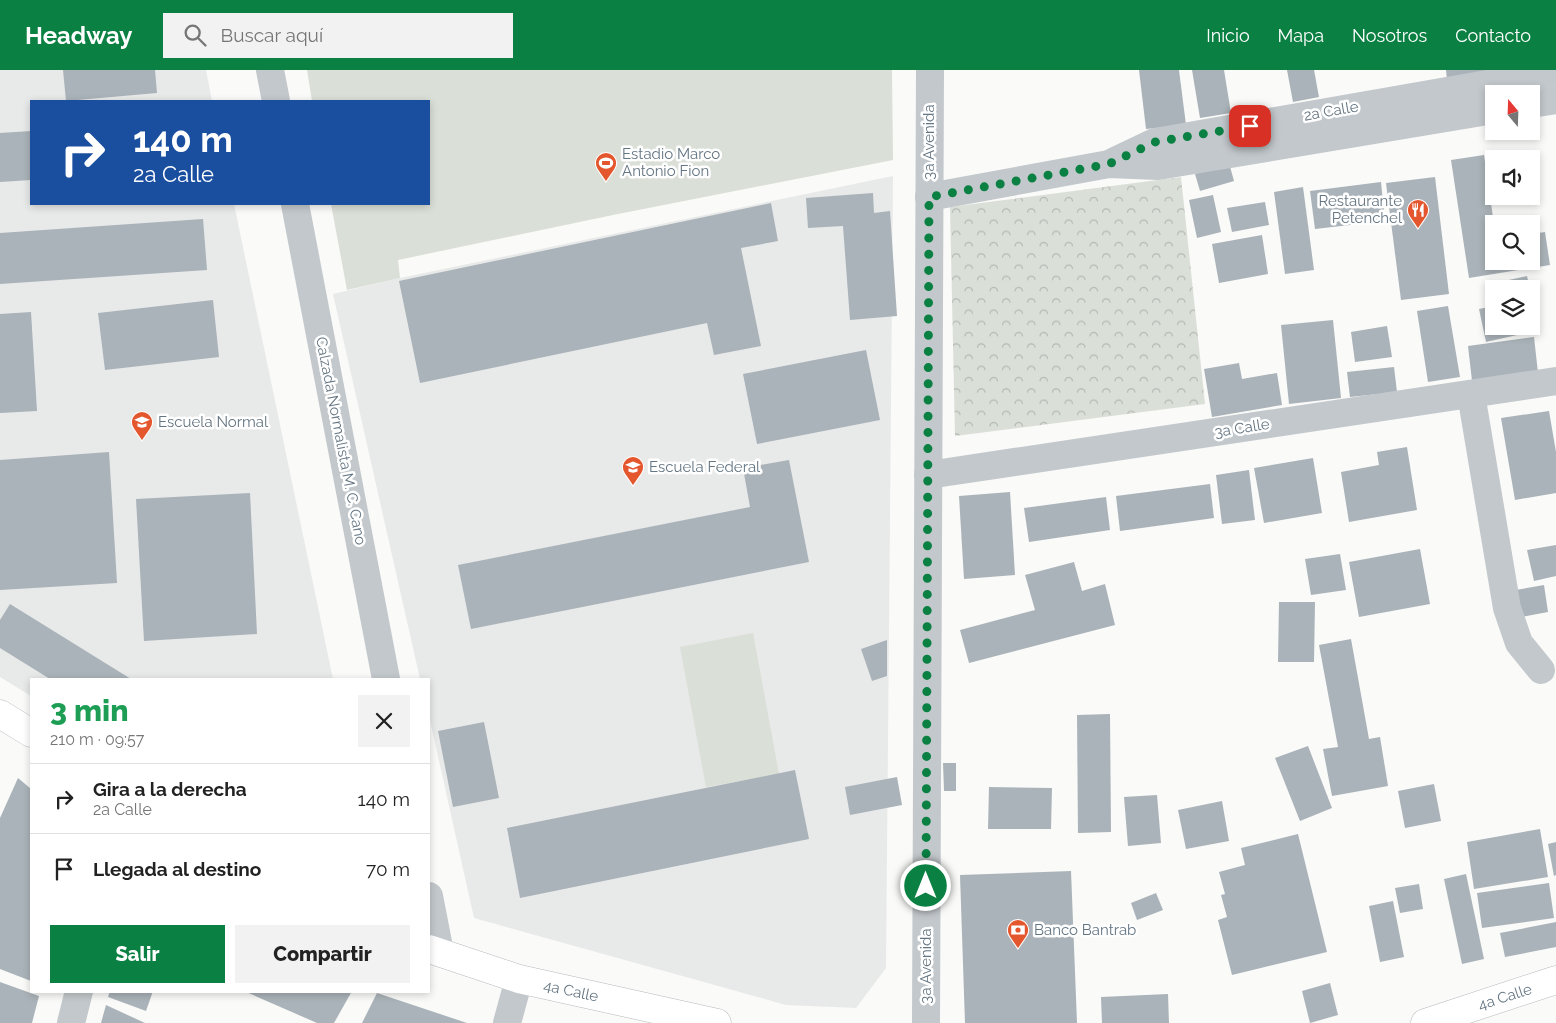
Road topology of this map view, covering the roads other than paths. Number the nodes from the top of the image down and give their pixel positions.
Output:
1 (270, 70) edge
2 (930, 70) edge
3 (1556, 72) edge
4 (276, 100) edge
5 (1556, 100) edge
6 (1540, 103) edge
7 (1485, 112) edge
8 (1109, 164) junction
9 (929, 197) junction
10 (296, 205) edge
11 (1556, 381) edge
12 (1471, 394) junction
13 (928, 475) junction
14 (1541, 670) dead end
15 (386, 678) edge
16 (0, 714) edge
17 (30, 732) edge
18 (430, 905) edge
19 (435, 951) edge
20 (519, 979) junction
21 (1556, 980) edge
22 (78, 993) edge
23 (71, 1023) edge
24 (508, 1023) edge
25 (717, 1023) edge
26 (926, 1023) edge
27 (1425, 1023) edge

1 - 4 street
2 - 9 street, 3a Avenida
3 - 8 street, 2a Calle
5 - 6 street
7 - 8 street, 2a Calle
8 - 9 street, 2a Calle
9 - 13 street, 3a Avenida
10 - 15 street, Calzada Normalista M. C. Cano
11 - 12 street, 3a Calle
12 - 13 street, 3a Calle
12 - 14 street
13 - 26 street, 3a Avenida
16 - 17 main road
18 - 19 street
19 - 20 main road, 4a Calle
20 - 24 street
20 - 25 main road, 4a Calle
21 - 27 main road, 4a Calle
22 - 23 street

